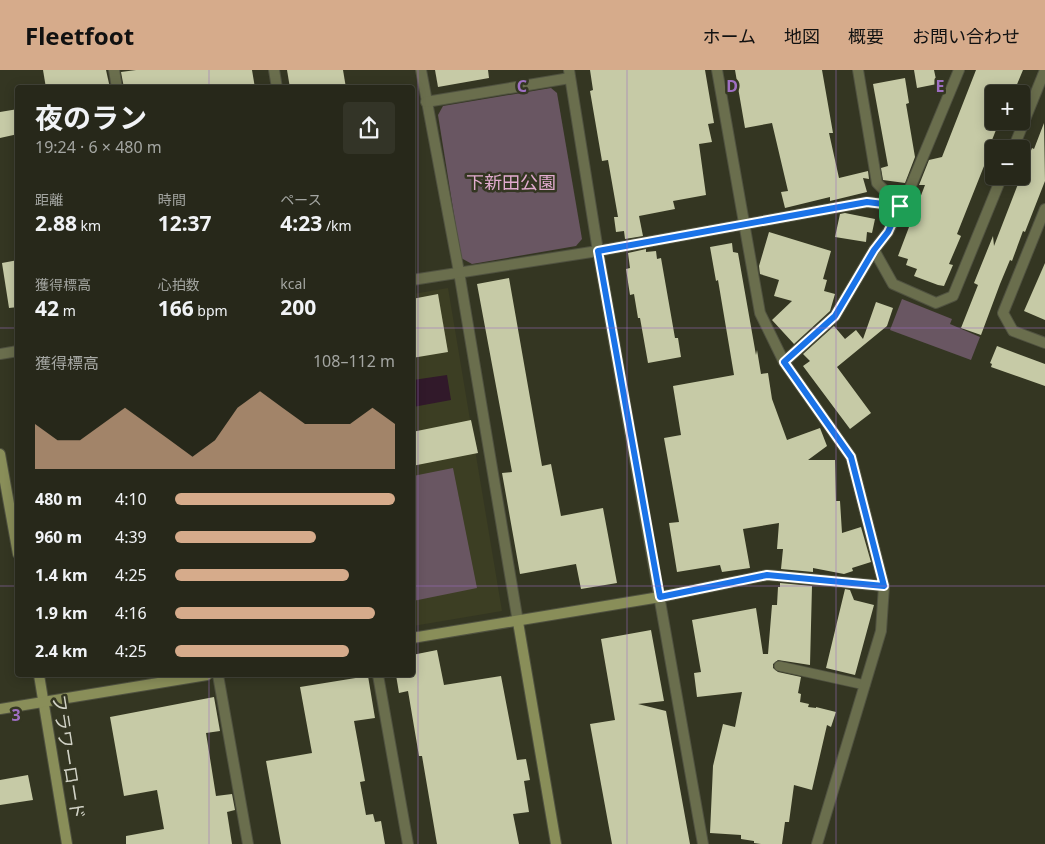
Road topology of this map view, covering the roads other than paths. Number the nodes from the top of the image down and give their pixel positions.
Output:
1 (114, 70) edge
2 (274, 70) edge
3 (420, 70) edge
4 (717, 70) edge
5 (858, 70) edge
6 (959, 70) edge
7 (1045, 70) edge
8 (570, 74) edge
9 (116, 85) edge
10 (277, 85) edge
11 (426, 102) junction
12 (1017, 140) edge
13 (998, 185) edge
14 (900, 206) junction
15 (1045, 209) edge
16 (744, 224) junction
17 (874, 250) junction
18 (598, 251) junction
19 (459, 272) junction
20 (415, 279) edge
21 (1045, 343) edge
22 (15, 352) edge
23 (0, 354) edge
24 (784, 362) junction
25 (0, 454) edge
26 (15, 537) edge
27 (884, 586) junction
28 (660, 597) junction
29 (518, 622) junction
30 (415, 638) edge
31 (779, 666) dead end
32 (38, 677) edge
33 (195, 677) edge
34 (218, 677) edge
35 (378, 677) edge
36 (865, 685) junction
37 (43, 703) junction
38 (0, 709) edge
39 (67, 844) edge
40 (248, 844) edge
41 (408, 844) edge
42 (556, 844) edge
43 (703, 844) edge
44 (817, 844) edge

1 - 9 street
2 - 10 street
3 - 11 street
4 - 16 street
5 - 14 street
6 - 14 street
7 - 12 street
8 - 11 street
8 - 18 street
11 - 19 street
13 - 17 street
14 - 16 street
14 - 17 street
15 - 21 street
16 - 18 street
16 - 24 street
17 - 24 street
18 - 19 street
18 - 28 street
19 - 20 street
19 - 29 street
22 - 23 street
24 - 27 street
25 - 26 street
27 - 28 street
27 - 36 street
28 - 29 street
28 - 43 street
29 - 30 street
29 - 42 street
31 - 36 lane
32 - 37 street, フラワーロード
33 - 37 street
34 - 40 street
35 - 41 street
36 - 44 street
37 - 38 street
37 - 39 street, フラワーロード

